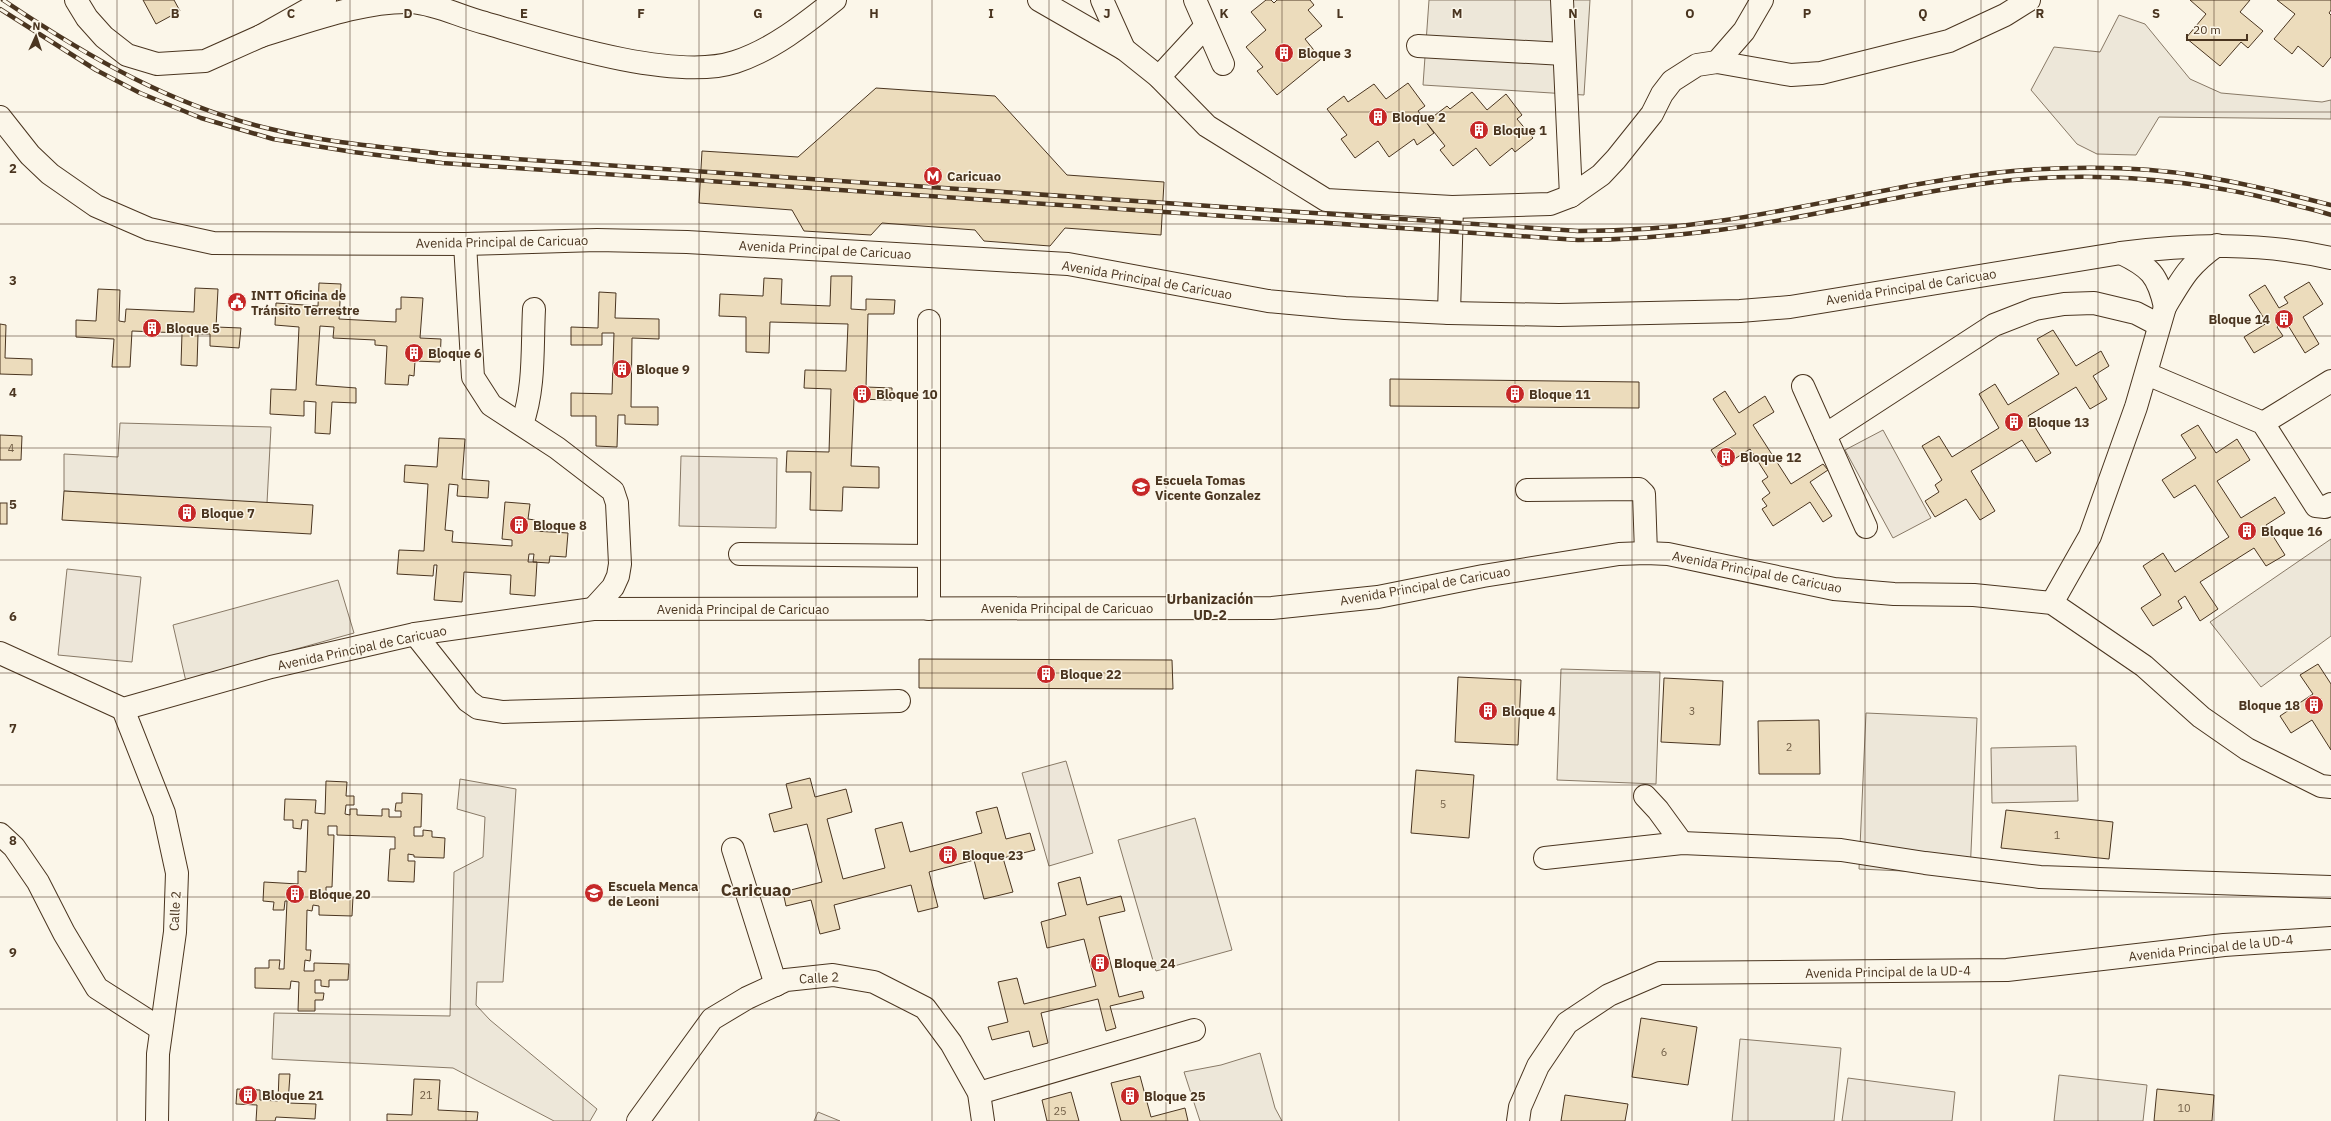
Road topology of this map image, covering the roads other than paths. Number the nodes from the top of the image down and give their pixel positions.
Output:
1 (76, 0) edge
2 (325, 0) edge
3 (835, 0) edge
4 (1039, 0) edge
5 (1102, 0) edge
6 (1195, 0) edge
7 (1562, 0) edge
8 (1762, 0) edge
9 (2029, 0) edge
10 (1206, 26) junction
11 (261, 36) junction
12 (1418, 46) dead end
13 (1124, 49) junction
14 (1564, 54) junction
15 (1717, 62) junction
16 (1223, 64) dead end
17 (1160, 77) junction
18 (0, 117) edge
19 (1571, 196) junction
20 (1452, 207) junction
21 (465, 244) junction
22 (2217, 245) junction
23 (2121, 253) junction
24 (2331, 258) edge
25 (534, 309) dead end
26 (1449, 313) junction
27 (2162, 316) junction
28 (929, 321) dead end
29 (2147, 374) junction
30 (2331, 381) edge
31 (1803, 386) dead end
32 (2263, 423) junction
33 (522, 424) junction
34 (1825, 435) junction
35 (1527, 490) dead end
36 (2331, 504) edge
37 (1866, 527) dead end
38 (1646, 553) junction
39 (740, 554) dead end
40 (929, 556) junction
41 (2052, 603) junction
42 (593, 609) junction
43 (929, 609) junction
44 (415, 634) junction
45 (0, 653) edge
46 (899, 701) dead end
47 (123, 709) junction
48 (2331, 787) edge
49 (1645, 796) dead end
50 (0, 834) edge
51 (1682, 843) junction
52 (733, 849) dead end
53 (1545, 858) dead end
54 (2331, 887) edge
55 (2331, 938) edge
56 (776, 986) junction
57 (161, 1029) junction
58 (1194, 1030) dead end
59 (979, 1093) junction
60 (157, 1121) edge
61 (638, 1121) edge
62 (983, 1121) edge
63 (1518, 1121) edge

1 - 11 street
2 - 11 street
3 - 11 street
4 - 13 street
5 - 13 street
6 - 10 street
7 - 14 street
8 - 15 street
9 - 15 street
10 - 16 street
10 - 17 street
12 - 14 street
13 - 17 street
14 - 19 street
15 - 19 street
17 - 20 street
18 - 21 street, Avenida Principal de Caricuao
19 - 20 street
20 - 26 street
21 - 26 street, Avenida Principal de Caricuao
21 - 33 street
22 - 23 street, Avenida Principal de Caricuao
22 - 24 street, Avenida Principal de Caricuao
22 - 27 street
23 - 26 street, Avenida Principal de Caricuao
23 - 27 street
25 - 33 street
27 - 29 street
27 - 34 street
28 - 40 street
29 - 32 street
29 - 41 street
30 - 32 street
31 - 34 street
32 - 36 street
33 - 42 street
34 - 37 street
35 - 38 street
38 - 41 street, Avenida Principal de Caricuao
38 - 43 street, Avenida Principal de Caricuao
39 - 40 street
40 - 43 street
41 - 48 street, Avenida Principal de Caricuao
42 - 43 street, Avenida Principal de Caricuao
42 - 44 street, Avenida Principal de Caricuao
44 - 46 street
44 - 47 street, Avenida Principal de Caricuao
45 - 47 street
47 - 57 street, Calle 2
49 - 51 street
50 - 57 street
51 - 53 street
51 - 54 street
52 - 56 street
55 - 63 street, Avenida Principal de la UD-4
56 - 59 street, Calle 2
56 - 61 street, Calle 2
57 - 60 street, Calle 2
58 - 59 street
59 - 62 street, Calle 2

